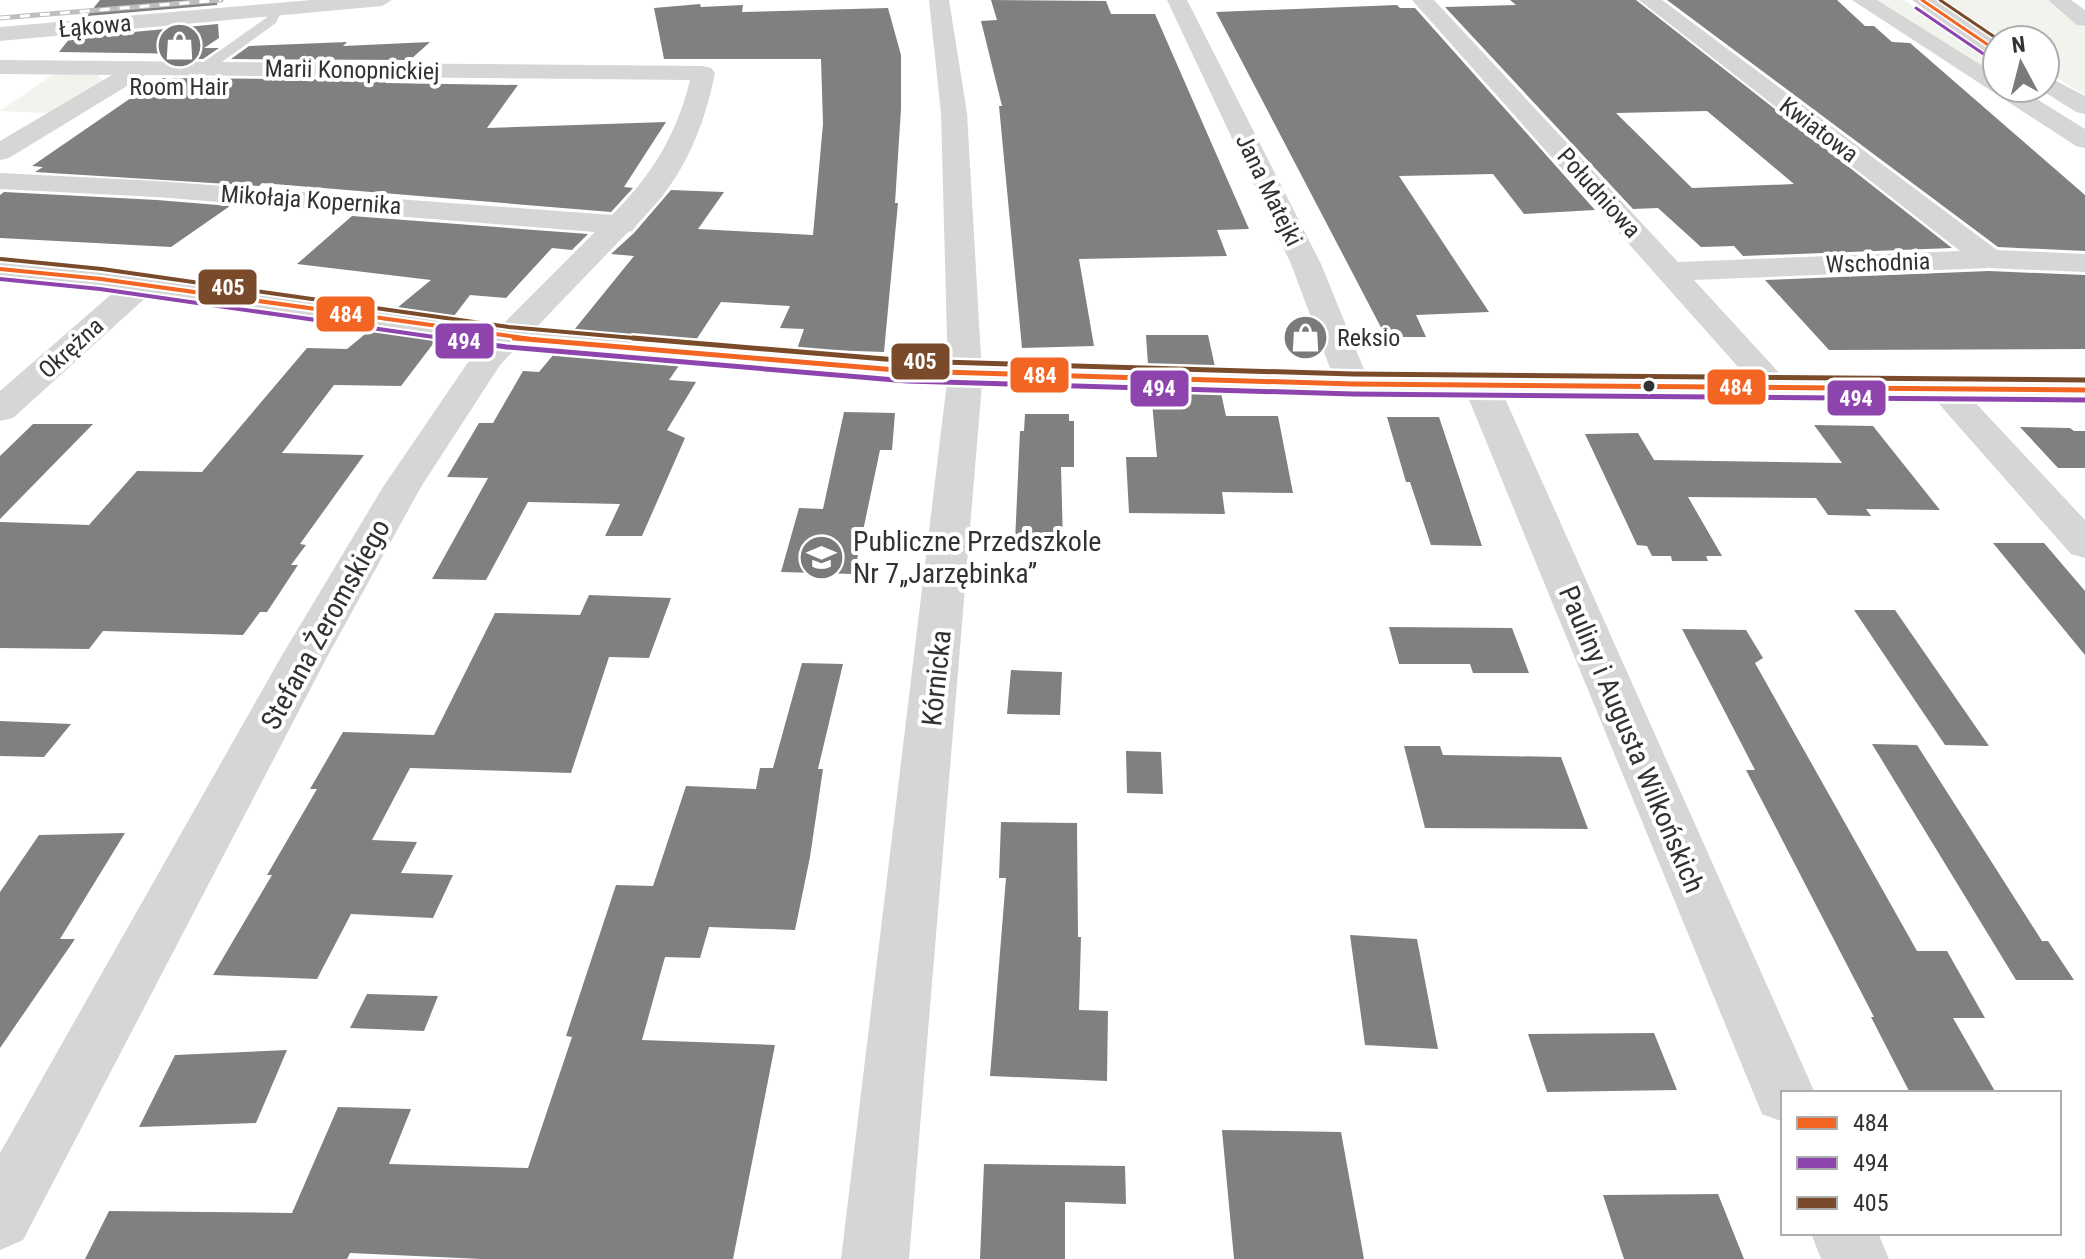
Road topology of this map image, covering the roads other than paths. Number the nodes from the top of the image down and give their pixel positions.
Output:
1 (382, 0) edge
2 (939, 0) edge
3 (1177, 0) edge
4 (1422, 0) edge
5 (1649, 0) edge
6 (1862, 0) edge
7 (1922, 0) edge
8 (2058, 0) edge
9 (276, 10) junction
10 (162, 20) junction
11 (2085, 20) edge
12 (0, 34) edge
13 (1981, 40) edge
14 (134, 56) junction
15 (0, 67) edge
16 (203, 69) junction
17 (703, 73) joint
18 (1981, 74) edge
19 (2061, 92) edge
20 (2028, 104) edge
21 (2085, 107) edge
22 (2085, 140) edge
23 (0, 152) edge
24 (0, 181) edge
25 (622, 225) junction
26 (1989, 259) junction
27 (2085, 263) edge
28 (0, 269) edge
29 (1670, 272) junction
30 (141, 285) junction
31 (508, 337) junction
32 (965, 374) junction
33 (1353, 384) junction
34 (1481, 385) junction
35 (1775, 388) junction
36 (1944, 389) junction
37 (2085, 390) edge
38 (0, 410) edge
39 (2085, 545) edge
40 (1783, 1091) edge
41 (0, 1217) edge
42 (1845, 1235) edge
43 (875, 1259) edge
44 (1855, 1259) edge

1 - 9 street, Łąkowa
2 - 32 street, Kórnicka
3 - 33 street, Jana Matejki
4 - 29 street, Południowa
5 - 26 street, Kwiatowa
6 - 18 street
7 - 13 street
8 - 11 street
9 - 10 street, Łąkowa
9 - 16 lane
10 - 12 street, Łąkowa
10 - 14 street
14 - 15 street, Marii Konopnickiej
14 - 16 street, Marii Konopnickiej
14 - 23 street
16 - 17 street, Marii Konopnickiej
17 - 25 street, Stefana Żeromskiego
19 - 21 street
20 - 22 street
24 - 25 street, Mikołaja Kopernika
25 - 31 street, Stefana Żeromskiego
26 - 27 street, Wschodnia
26 - 29 street, Wschodnia
28 - 30 street
29 - 35 street, Południowa
30 - 31 street
30 - 38 street, Okrężna
31 - 32 street
31 - 41 street, Stefana Żeromskiego
32 - 33 street
32 - 43 street, Kórnicka
33 - 34 street
34 - 35 street
34 - 40 street, Pauliny i Augusta Wilkońskich
35 - 36 street
36 - 37 street
36 - 39 street
42 - 44 street

